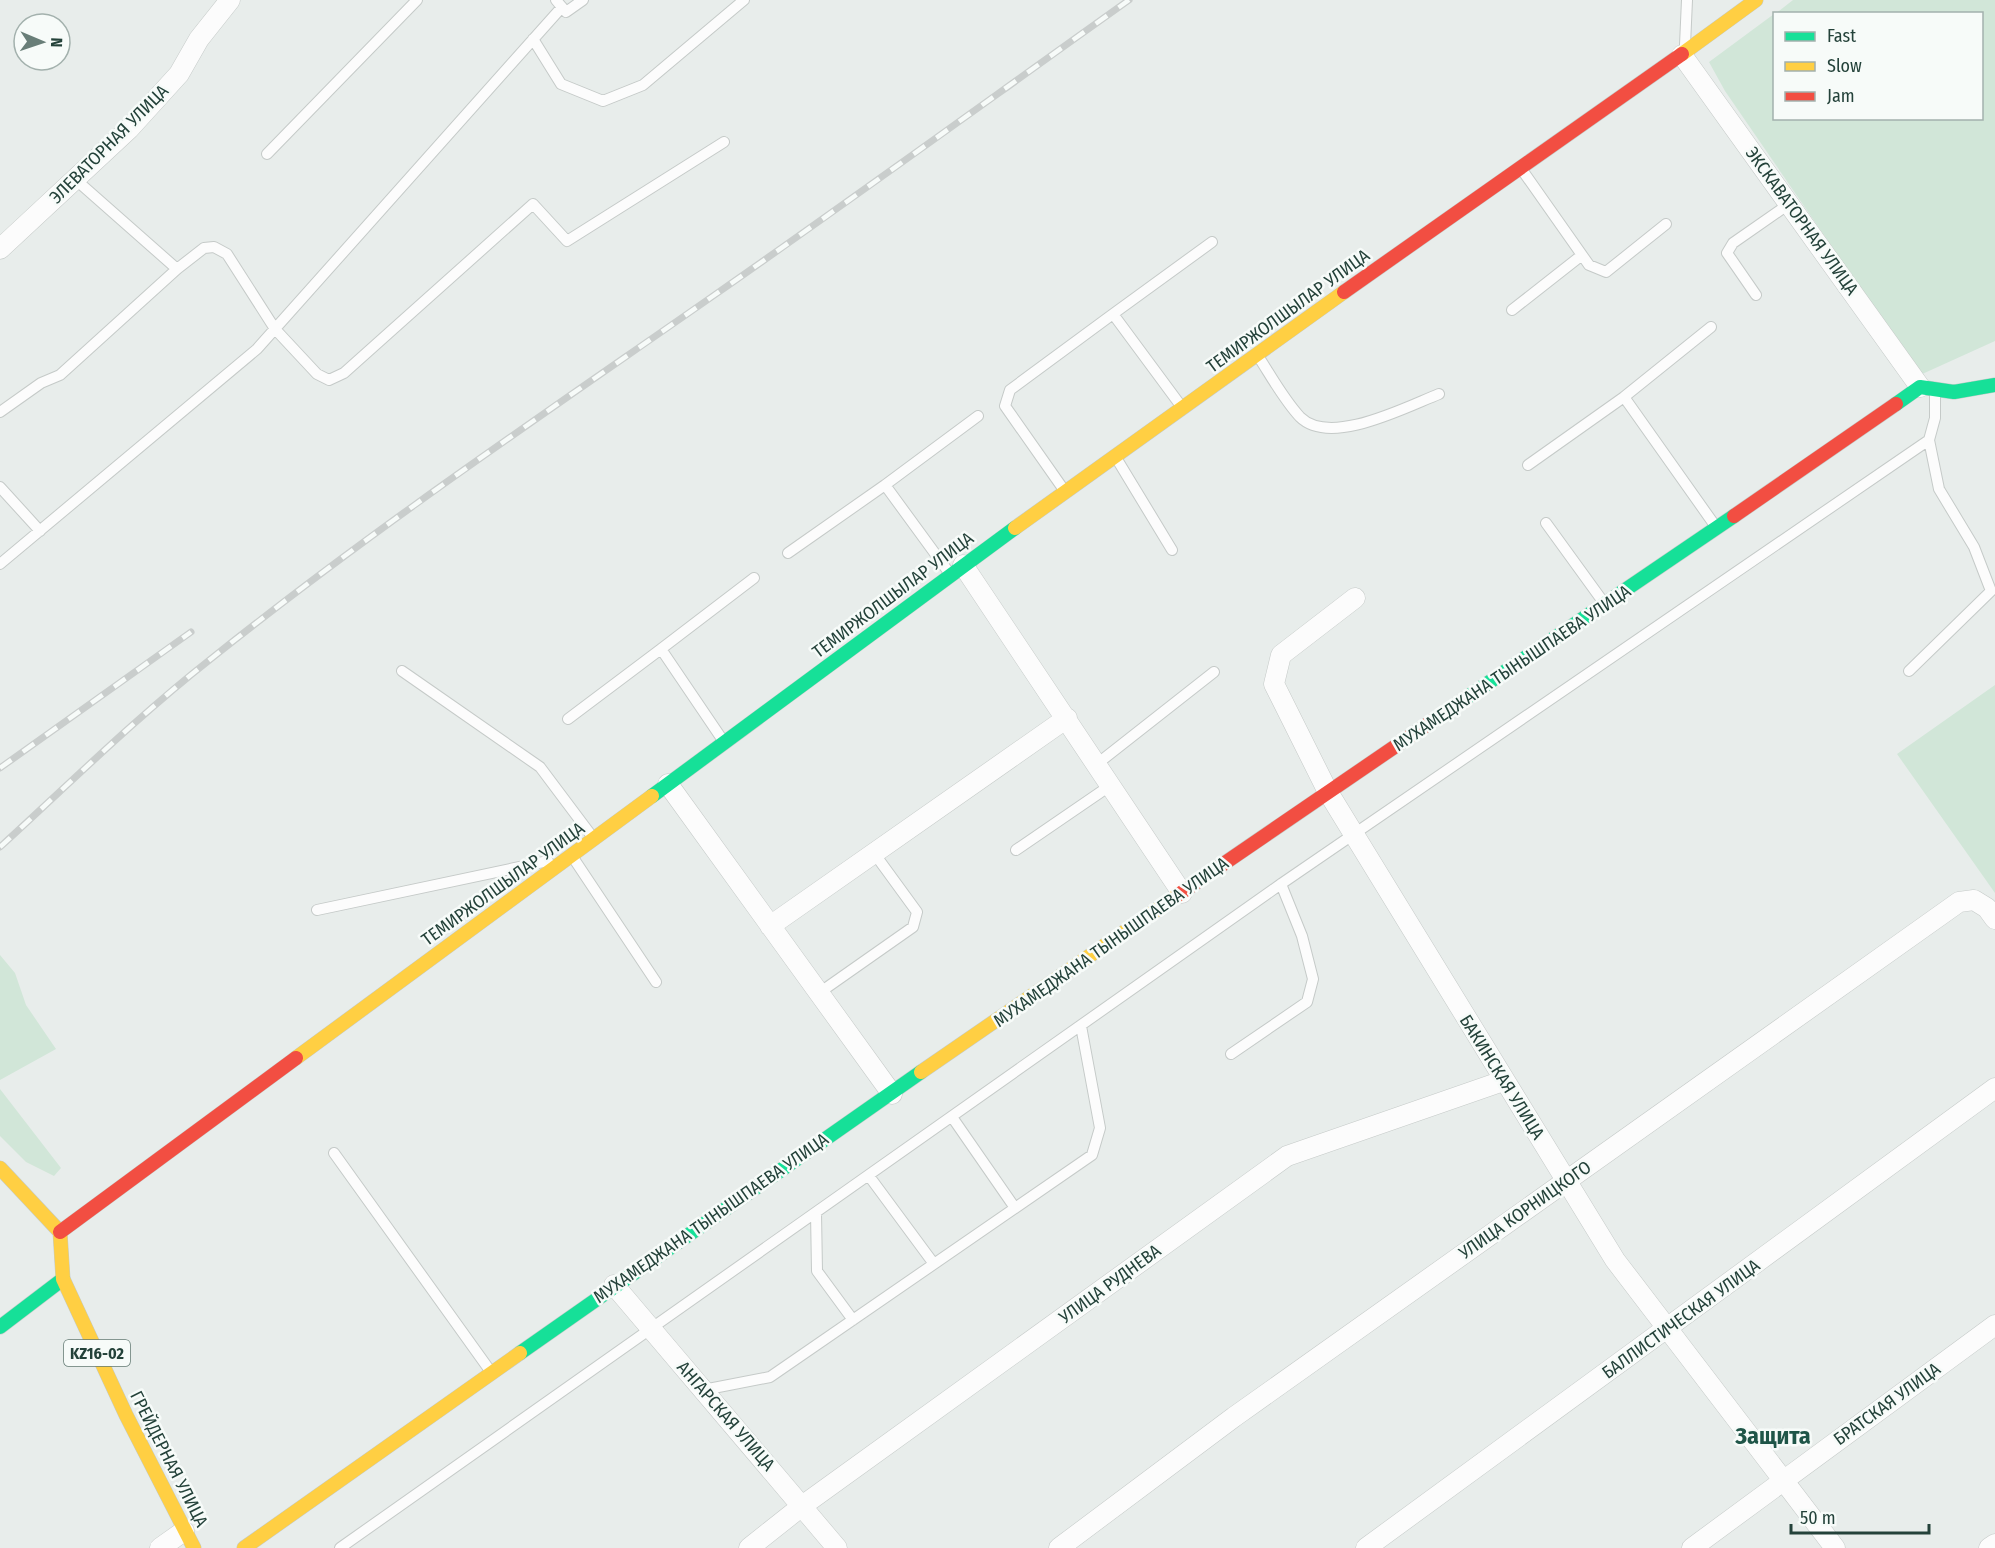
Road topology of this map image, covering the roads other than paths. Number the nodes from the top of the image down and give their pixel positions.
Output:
1 (230, 0) edge
2 (417, 0) edge
3 (583, 0) edge
4 (744, 0) edge
5 (1687, 0) edge
6 (1756, 0) edge
7 (559, 3) edge
8 (533, 39) junction
9 (1683, 53) junction
10 (724, 142) dead end
11 (267, 154) dead end
12 (1520, 167) junction
13 (75, 179) junction
14 (1789, 204) junction
15 (1666, 224) dead end
16 (1212, 242) dead end
17 (0, 249) edge
18 (1582, 255) junction
19 (177, 269) junction
20 (1756, 295) dead end
21 (1512, 310) dead end
22 (1113, 314) junction
23 (1711, 327) dead end
24 (275, 329) junction
25 (1257, 355) junction
26 (1995, 385) edge
27 (1928, 388) junction
28 (1439, 394) dead end
29 (1624, 398) junction
30 (1182, 409) junction
31 (0, 412) edge
32 (978, 416) dead end
33 (1929, 440) junction
34 (1115, 456) junction
35 (1528, 465) dead end
36 (885, 485) junction
37 (0, 487) edge
38 (1065, 491) junction
39 (1546, 523) dead end
40 (1718, 530) junction
41 (40, 531) junction
42 (1172, 549) dead end
43 (788, 553) dead end
44 (0, 564) edge
45 (957, 570) junction
46 (754, 578) dead end
47 (1355, 598) dead end
48 (1606, 605) junction
49 (661, 649) junction
50 (402, 671) dead end
51 (1909, 671) dead end
52 (1214, 672) dead end
53 (1067, 718) junction
54 (568, 719) dead end
55 (725, 742) junction
56 (1097, 764) junction
57 (668, 784) junction
58 (1111, 785) junction
59 (1328, 792) junction
60 (1353, 835) junction
61 (594, 839) junction
62 (1016, 850) dead end
63 (874, 853) junction
64 (572, 855) junction
65 (1281, 884) junction
66 (1182, 893) junction
67 (317, 910) dead end
68 (1995, 920) edge
69 (770, 926) junction
70 (656, 982) dead end
71 (819, 993) junction
72 (1081, 1026) junction
73 (1231, 1054) dead end
74 (1503, 1081) junction
75 (1995, 1088) edge
76 (892, 1094) junction
77 (952, 1117) junction
78 (334, 1153) dead end
79 (0, 1168) edge
80 (869, 1176) junction
81 (1567, 1180) junction
82 (1015, 1208) junction
83 (816, 1213) junction
84 (60, 1232) junction
85 (934, 1264) junction
86 (63, 1278) junction
87 (614, 1285) junction
88 (853, 1320) junction
89 (1995, 1325) edge
90 (0, 1328) edge
91 (651, 1329) junction
92 (1668, 1330) junction
93 (491, 1373) junction
94 (703, 1390) junction
95 (1784, 1480) junction
96 (802, 1506) junction
97 (189, 1540) edge
98 (1995, 1544) edge
99 (159, 1548) edge
100 (244, 1548) edge
101 (340, 1548) edge
102 (749, 1548) edge
103 (837, 1548) edge
104 (1059, 1548) edge
105 (1366, 1548) edge
106 (1692, 1548) edge
107 (1835, 1548) edge
108 (1989, 1548) edge

1 - 13 street, ЭЛЕВАТОРНАЯ УЛИЦА
2 - 11 lane
3 - 7 lane
4 - 8 lane
5 - 9 lane
6 - 9 street, ТЕМИРЖОЛШЫЛАР УЛИЦА
7 - 8 lane
8 - 24 lane
9 - 12 street, ТЕМИРЖОЛШЫЛАР УЛИЦА
9 - 14 street, ЭКСКАВАТОРНАЯ УЛИЦА
10 - 24 lane
12 - 18 lane
12 - 25 street, ТЕМИРЖОЛШЫЛАР УЛИЦА
13 - 17 street, ЭЛЕВАТОРНАЯ УЛИЦА
13 - 19 lane
14 - 20 lane
14 - 27 street, ЭКСКАВАТОРНАЯ УЛИЦА
15 - 18 lane
16 - 22 lane
18 - 21 lane
19 - 24 lane
19 - 31 lane
22 - 30 lane
22 - 38 lane
23 - 29 lane
24 - 41 lane
25 - 28 lane
25 - 30 street, ТЕМИРЖОЛШЫЛАР УЛИЦА
26 - 27 street
27 - 33 lane
27 - 40 street, МУХАМЕДЖАНА ТЫНЫШПАЕВА УЛИЦА
29 - 35 lane
29 - 40 lane
30 - 34 street, ТЕМИРЖОЛШЫЛАР УЛИЦА
32 - 36 lane
33 - 51 lane
33 - 60 lane
34 - 38 street, ТЕМИРЖОЛШЫЛАР УЛИЦА
34 - 42 lane
36 - 43 lane
36 - 45 lane
37 - 41 lane
38 - 45 street, ТЕМИРЖОЛШЫЛАР УЛИЦА
39 - 48 lane
40 - 48 street, МУХАМЕДЖАНА ТЫНЫШПАЕВА УЛИЦА
41 - 44 lane
45 - 53 street
45 - 55 street, ТЕМИРЖОЛШЫЛАР УЛИЦА
46 - 49 lane
47 - 59 street, БАКИНСКАЯ УЛИЦА
48 - 59 street, МУХАМЕДЖАНА ТЫНЫШПАЕВА УЛИЦА
49 - 54 lane
49 - 55 lane
50 - 61 lane
52 - 56 lane
53 - 56 street
53 - 63 street
55 - 57 street, ТЕМИРЖОЛШЫЛАР УЛИЦА
56 - 58 street
57 - 61 street, ТЕМИРЖОЛШЫЛАР УЛИЦА
57 - 69 street
58 - 62 lane
58 - 66 street
59 - 60 street, БАКИНСКАЯ УЛИЦА
59 - 66 street, МУХАМЕДЖАНА ТЫНЫШПАЕВА УЛИЦА
60 - 65 lane
60 - 74 street, БАКИНСКАЯ УЛИЦА
61 - 64 street, ТЕМИРЖОЛШЫЛАР УЛИЦА
63 - 69 street
63 - 71 lane
64 - 67 lane
64 - 70 lane
64 - 84 street, ТЕМИРЖОЛШЫЛАР УЛИЦА
65 - 72 lane
65 - 73 lane
66 - 76 street, МУХАМЕДЖАНА ТЫНЫШПАЕВА УЛИЦА
68 - 81 street, УЛИЦА КОРНИЦКОГО
69 - 71 street
71 - 76 street
72 - 77 lane
72 - 82 lane
74 - 81 street, БАКИНСКАЯ УЛИЦА
74 - 96 street, УЛИЦА РУДНЕВА
75 - 92 street, БАЛЛИСТИЧЕСКАЯ УЛИЦА
76 - 87 street, МУХАМЕДЖАНА ТЫНЫШПАЕВА УЛИЦА
77 - 80 lane
77 - 82 lane
78 - 93 lane
79 - 84 street
80 - 83 lane
80 - 85 lane
81 - 92 street, БАКИНСКАЯ УЛИЦА
81 - 104 street, УЛИЦА КОРНИЦКОГО
82 - 85 lane
83 - 88 lane
83 - 91 lane
84 - 86 street, ГРЕЙДЕРНАЯ УЛИЦА / KZ16-02
85 - 88 lane
86 - 90 street
86 - 97 street, ГРЕЙДЕРНАЯ УЛИЦА / KZ16-02
87 - 91 street, АНГАРСКАЯ УЛИЦА
87 - 93 street, МУХАМЕДЖАНА ТЫНЫШПАЕВА УЛИЦА
88 - 94 lane
89 - 95 street, БРАТСКАЯ УЛИЦА
91 - 94 street, АНГАРСКАЯ УЛИЦА
91 - 101 lane
92 - 95 street, БАКИНСКАЯ УЛИЦА
92 - 105 street, БАЛЛИСТИЧЕСКАЯ УЛИЦА
93 - 100 street, МУХАМЕДЖАНА ТЫНЫШПАЕВА УЛИЦА
94 - 96 street, АНГАРСКАЯ УЛИЦА
95 - 106 street, БРАТСКАЯ УЛИЦА
95 - 107 street, БАКИНСКАЯ УЛИЦА
96 - 102 street, УЛИЦА РУДНЕВА
96 - 103 street, АНГАРСКАЯ УЛИЦА
97 - 99 street
98 - 108 street

